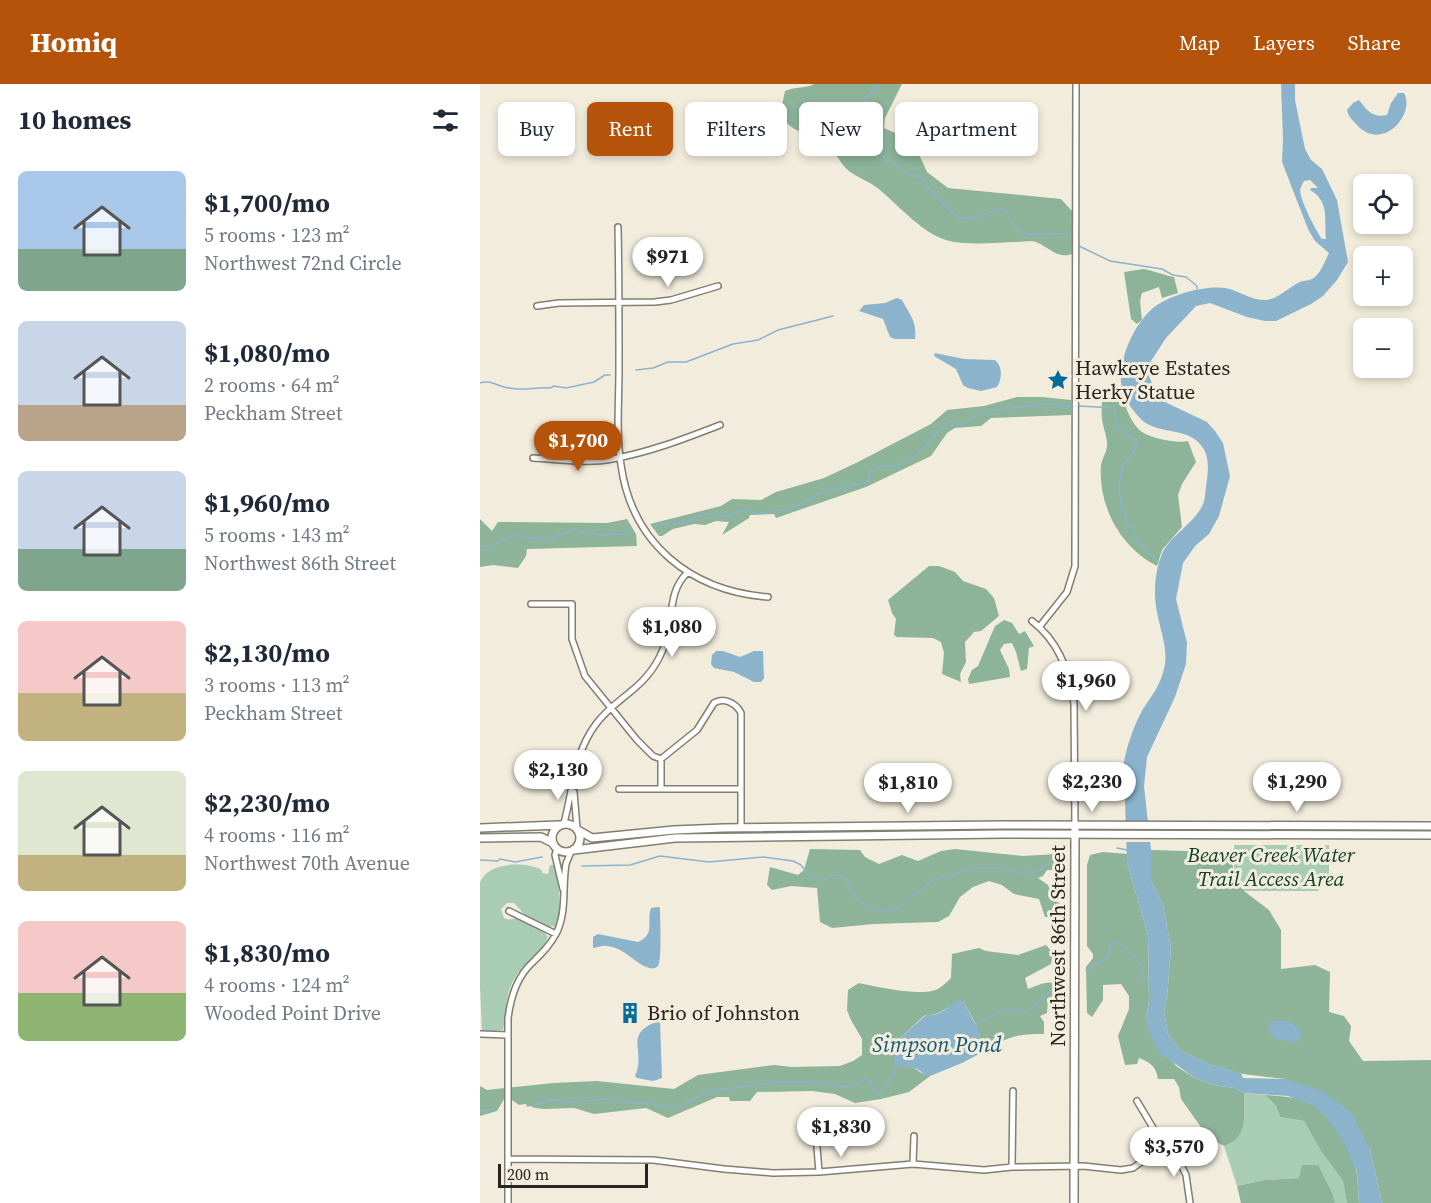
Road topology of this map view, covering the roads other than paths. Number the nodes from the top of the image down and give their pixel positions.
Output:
1 (1076, 84) edge
2 (618, 227) dead end
3 (718, 286) dead end
4 (619, 302) junction
5 (537, 306) dead end
6 (720, 425) dead end
7 (620, 457) junction
8 (532, 458) dead end
9 (687, 573) junction
10 (768, 597) dead end
11 (531, 604) dead end
12 (1032, 621) dead end
13 (1040, 626) junction
14 (611, 707) junction
15 (661, 759) junction
16 (573, 785) junction
17 (619, 789) dead end
18 (661, 789) junction
19 (741, 789) junction
20 (561, 824) junction
21 (1431, 826) edge
22 (844, 827) junction
23 (480, 828) edge
24 (741, 828) junction
25 (577, 829) junction
26 (1075, 830) junction
27 (1431, 835) edge
28 (844, 837) junction
29 (480, 838) edge
30 (555, 846) junction
31 (573, 850) junction
32 (564, 890) junction
33 (509, 911) dead end
34 (556, 934) junction
35 (480, 1034) edge
36 (508, 1035) junction
37 (1013, 1091) dead end
38 (1137, 1101) dead end
39 (816, 1134) dead end
40 (914, 1136) dead end
41 (1165, 1148) junction
42 (508, 1159) junction
43 (913, 1164) junction
44 (1012, 1167) junction
45 (1074, 1167) junction
46 (819, 1172) junction
47 (508, 1203) edge
48 (1074, 1203) edge
49 (1190, 1203) edge

1 - 13 street
2 - 4 street
3 - 4 street
4 - 5 street
4 - 7 street
6 - 7 street
7 - 8 street
7 - 9 street
9 - 10 street
9 - 14 street
11 - 14 street
12 - 13 street, Northwest 86th Street
13 - 26 street, Northwest 86th Street
14 - 15 street
14 - 16 street
15 - 18 street
15 - 19 street
16 - 20 street
16 - 25 street
17 - 18 street
18 - 19 street
19 - 24 street
20 - 23 main road
20 - 25 main road
20 - 30 main road
21 - 26 main road
22 - 24 main road
22 - 26 main road
22 - 28 street
24 - 25 main road
25 - 31 main road
26 - 27 main road
26 - 28 main road
26 - 45 main road, Northwest 86th Street
28 - 31 main road
29 - 30 main road
30 - 31 main road
30 - 32 street
31 - 32 street
32 - 34 street
33 - 34 street
34 - 36 street
35 - 36 street
36 - 42 street
37 - 44 street
38 - 41 street
39 - 46 street
40 - 43 street
41 - 45 street
41 - 49 street
42 - 46 street
42 - 47 street
43 - 44 street
43 - 46 street
44 - 45 street
45 - 48 main road, Northwest 86th Street

